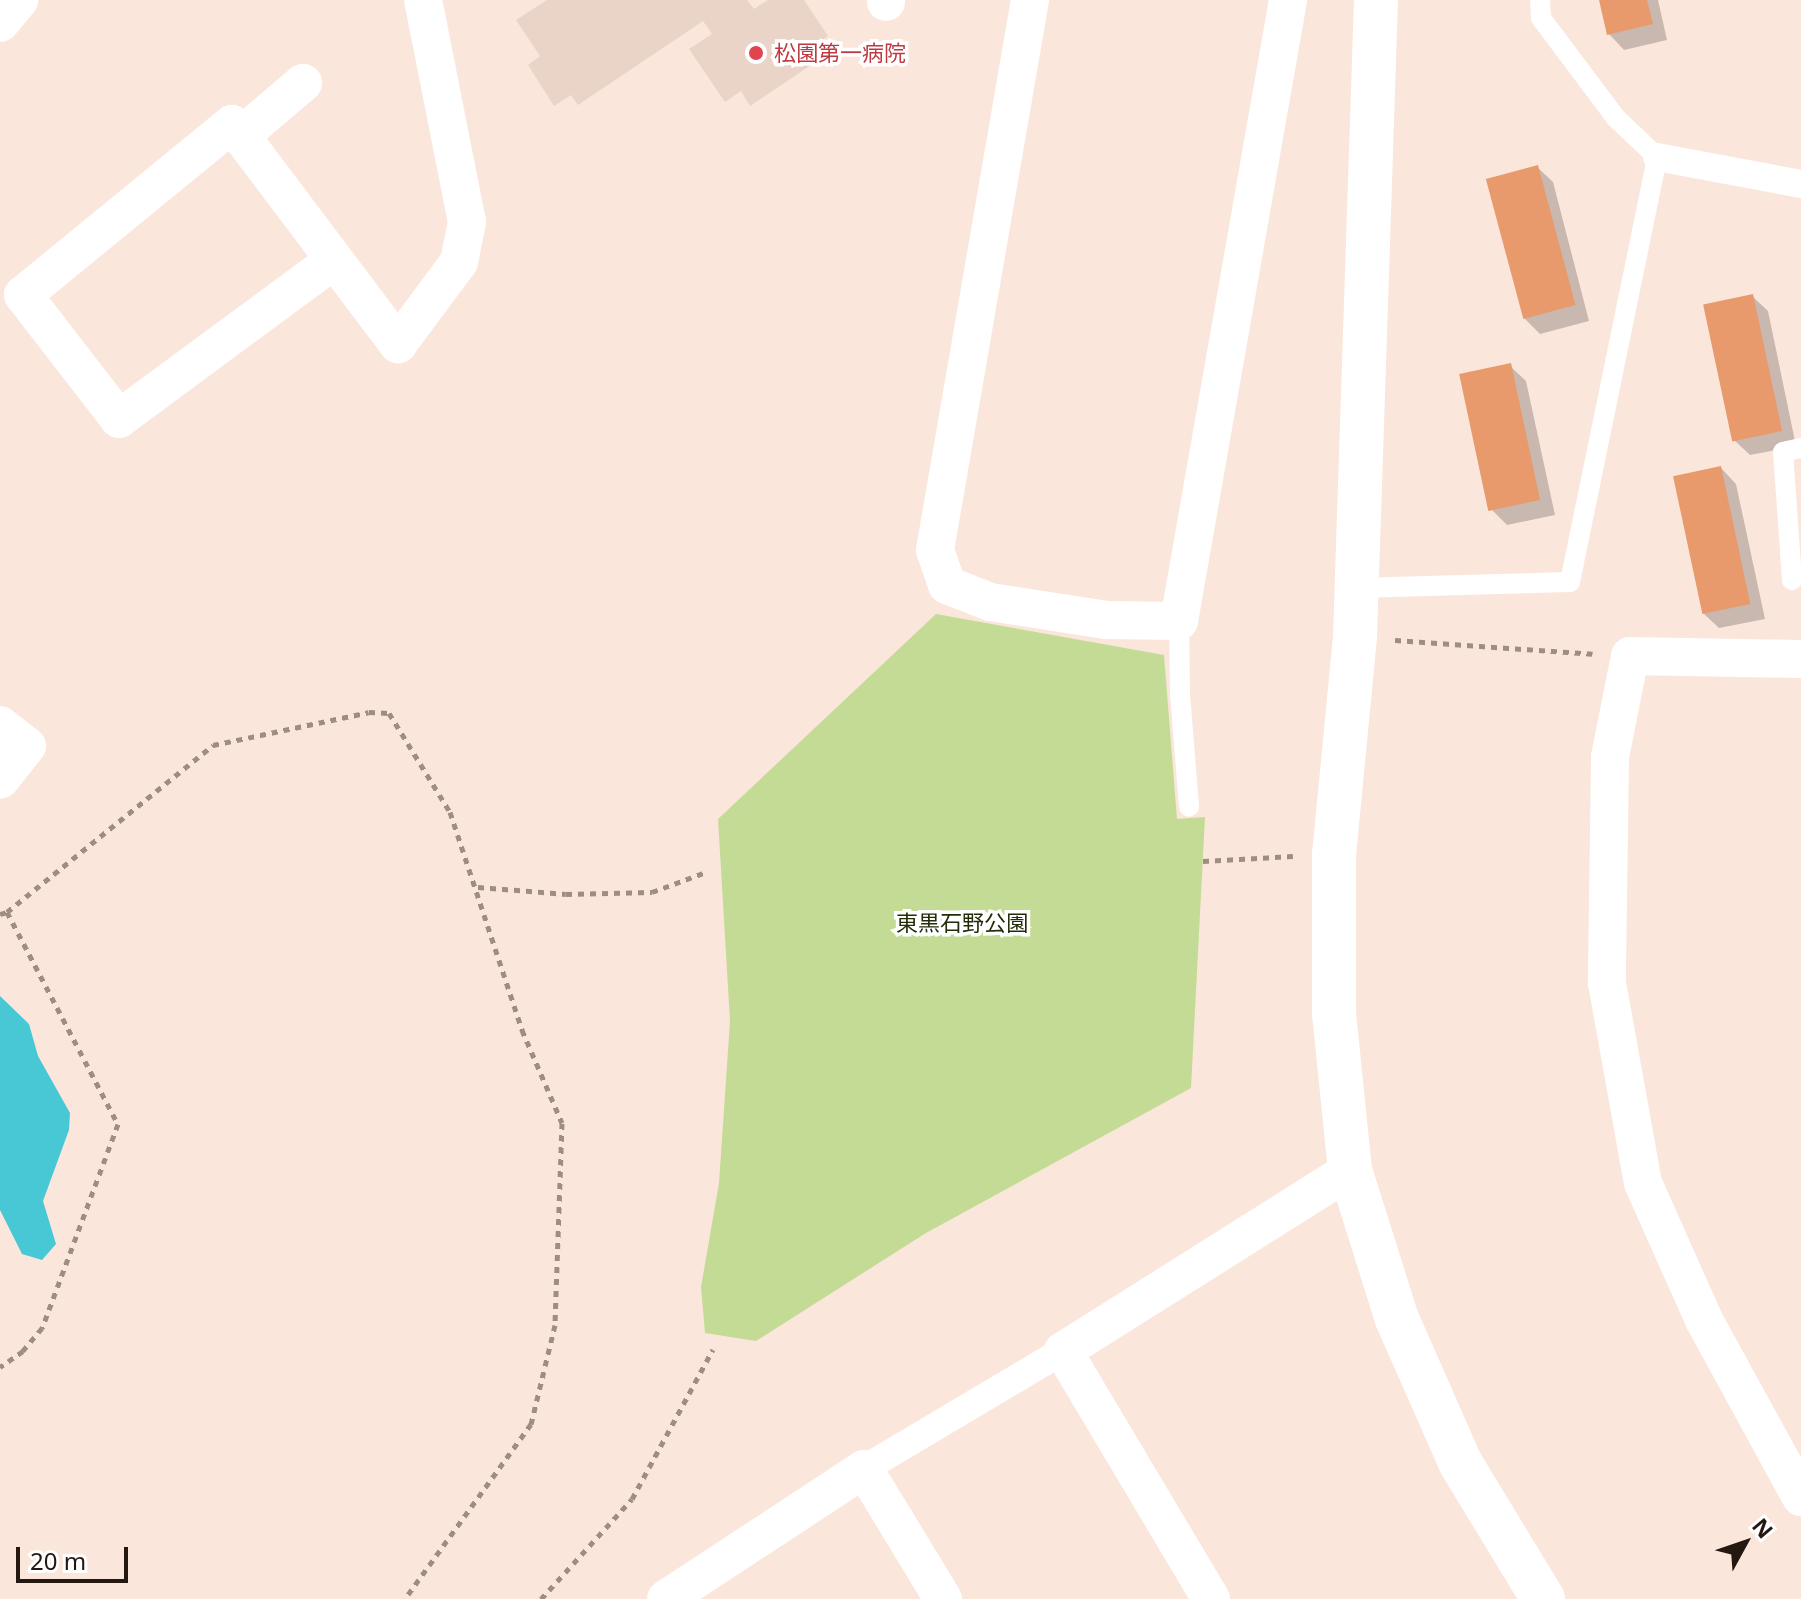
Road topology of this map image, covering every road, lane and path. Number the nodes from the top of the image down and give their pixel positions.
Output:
1 (19, 0) edge
2 (423, 0) edge
3 (1030, 0) edge
4 (1288, 0) edge
5 (1376, 0) edge
6 (1540, 0) edge
7 (0, 23) edge
8 (303, 83) dead end
9 (243, 134) junction
10 (1657, 157) junction
11 (1801, 184) edge
12 (333, 261) junction
13 (1801, 448) edge
14 (1792, 580) dead end
15 (1356, 588) junction
16 (1179, 621) junction
17 (1355, 637) junction
18 (1630, 656) junction
19 (1801, 659) edge
20 (0, 725) edge
21 (0, 780) edge
22 (1189, 807) dead end
23 (1334, 854) junction
24 (1203, 861) dead end
25 (706, 872) dead end
26 (478, 887) junction
27 (3, 913) edge
28 (1350, 1170) junction
29 (713, 1349) dead end
30 (1063, 1351) junction
31 (0, 1367) edge
32 (864, 1469) junction
33 (1801, 1497) edge
34 (677, 1596) edge
35 (405, 1599) edge
36 (541, 1599) edge
37 (943, 1599) edge
38 (1211, 1599) edge
39 (1543, 1599) edge

1 - 7 street
2 - 12 street
3 - 16 street
4 - 16 street
5 - 15 street
6 - 10 lane
8 - 9 street
9 - 12 street
9 - 12 street
10 - 11 street
10 - 15 lane
13 - 14 lane
15 - 17 street
16 - 22 lane
17 - 18 path
17 - 23 street
18 - 19 street
18 - 33 street
20 - 21 street
23 - 24 path
23 - 28 street
25 - 26 path
26 - 27 path
26 - 35 path
27 - 31 path
28 - 30 street
28 - 39 street
29 - 36 path
30 - 32 street
30 - 38 street
32 - 34 street
32 - 37 street

